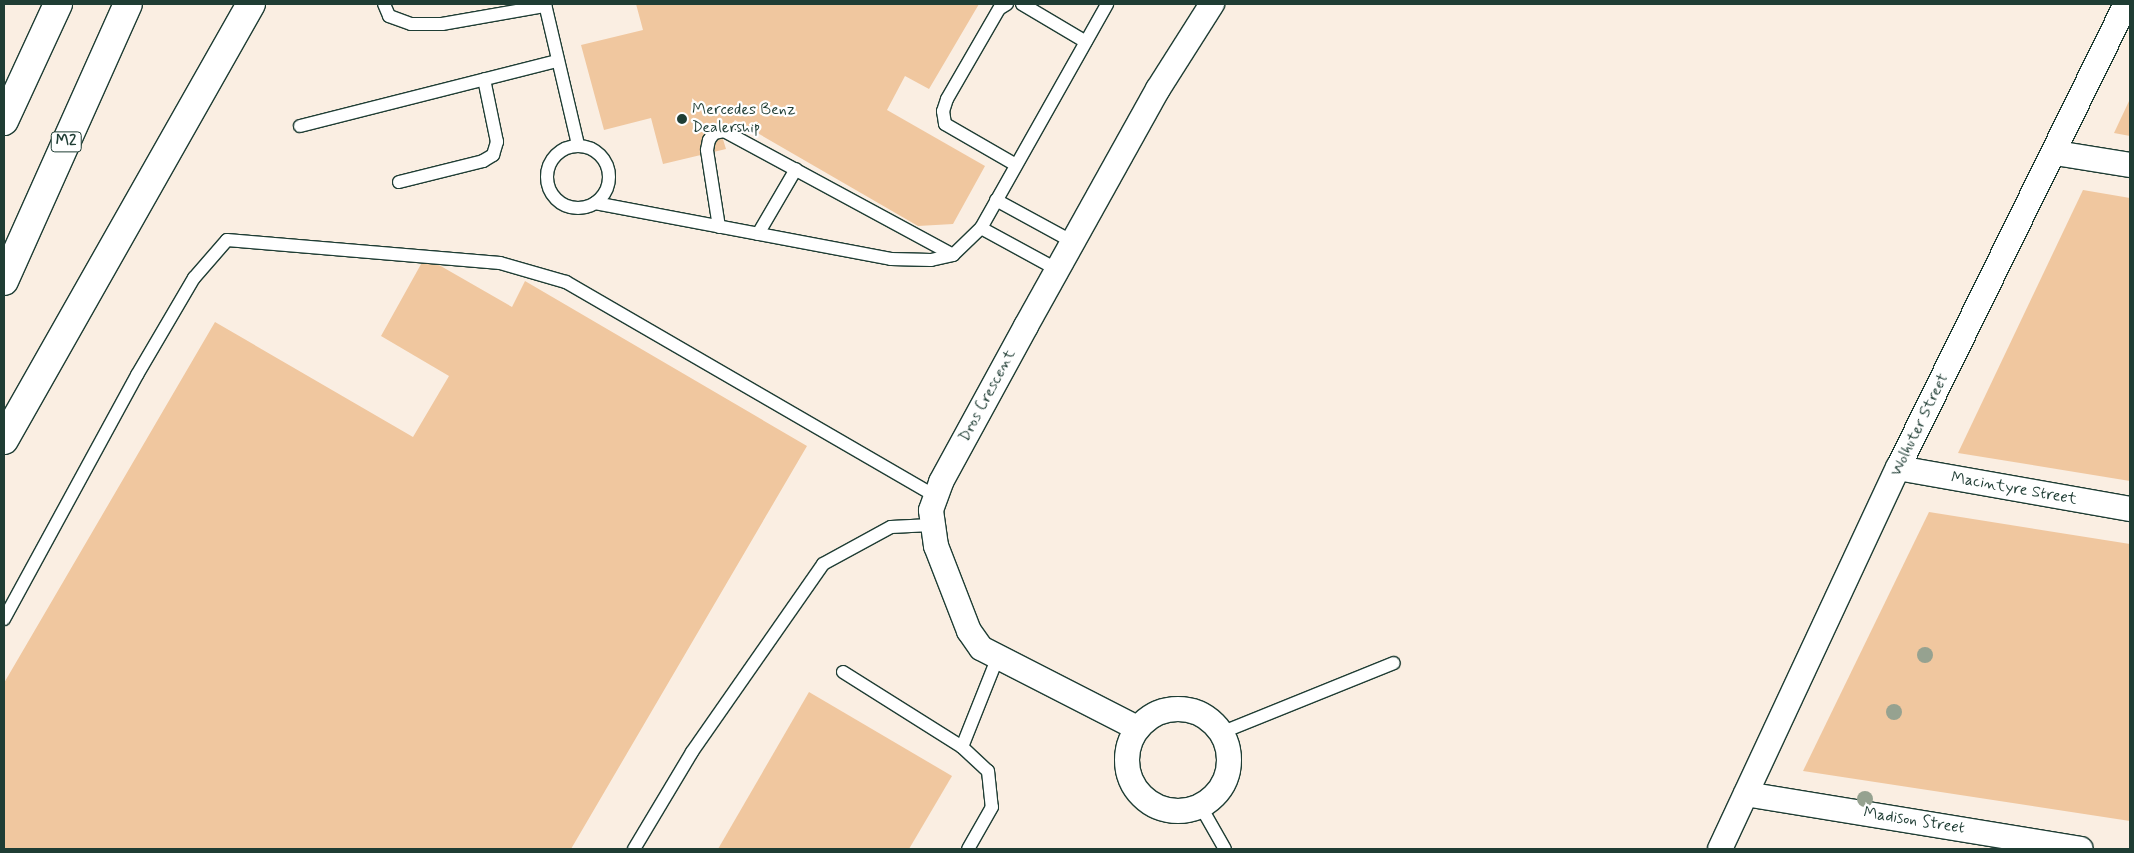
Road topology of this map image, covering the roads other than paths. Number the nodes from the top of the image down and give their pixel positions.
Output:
1 (58, 4) edge
2 (128, 4) edge
3 (251, 4) edge
4 (384, 4) edge
5 (1006, 4) edge
6 (1022, 4) edge
7 (1107, 4) edge
8 (1212, 4) edge
9 (2126, 4) edge
10 (545, 5) edge
11 (1086, 42) junction
12 (557, 61) junction
13 (484, 80) junction
14 (4, 121) edge
15 (300, 126) dead end
16 (578, 145) junction
17 (2056, 153) junction
18 (2130, 164) edge
19 (1016, 165) junction
20 (796, 169) junction
21 (399, 182) dead end
22 (996, 200) junction
23 (595, 203) junction
24 (719, 227) junction
25 (981, 228) junction
26 (758, 234) junction
27 (1073, 242) junction
28 (952, 255) junction
29 (1058, 270) junction
30 (4, 281) edge
31 (4, 440) edge
32 (1898, 468) junction
33 (935, 496) junction
34 (2130, 509) edge
35 (931, 525) junction
36 (4, 619) edge
37 (997, 659) junction
38 (1394, 664) dead end
39 (843, 672) dead end
40 (1137, 728) junction
41 (1223, 732) junction
42 (962, 747) junction
43 (1746, 794) junction
44 (1201, 807) junction
45 (634, 849) edge
46 (968, 849) edge
47 (1225, 849) edge
48 (1720, 849) edge
49 (2081, 849) edge

1 - 14 highway
2 - 30 highway, M2
3 - 31 highway
4 - 10 lane
5 - 19 lane
6 - 11 lane
7 - 11 lane
8 - 27 street, Dros Crescent
9 - 17 street, Wolhuter Street
10 - 12 lane
11 - 19 lane
12 - 13 lane
12 - 16 lane
13 - 15 lane
13 - 21 lane
16 - 23 lane
16 - 23 lane
17 - 18 street
17 - 32 street, Wolhuter Street
19 - 22 lane
20 - 24 lane
20 - 26 lane
20 - 28 lane
22 - 25 lane
22 - 27 lane
23 - 24 lane
24 - 26 lane
25 - 28 lane
25 - 29 lane
26 - 28 lane
27 - 29 street, Dros Crescent
29 - 33 street, Dros Crescent
32 - 34 street, Macintyre Street
32 - 43 street, Wolhuter Street
33 - 35 street, Dros Crescent
33 - 36 lane
35 - 37 street, Dros Crescent
35 - 45 lane
37 - 40 street, Dros Crescent
37 - 42 lane
38 - 41 lane
39 - 42 lane
40 - 41 street
40 - 44 street
41 - 44 street
42 - 46 lane
43 - 48 street, Wolhuter Street
43 - 49 street, Madison Street
44 - 47 lane

